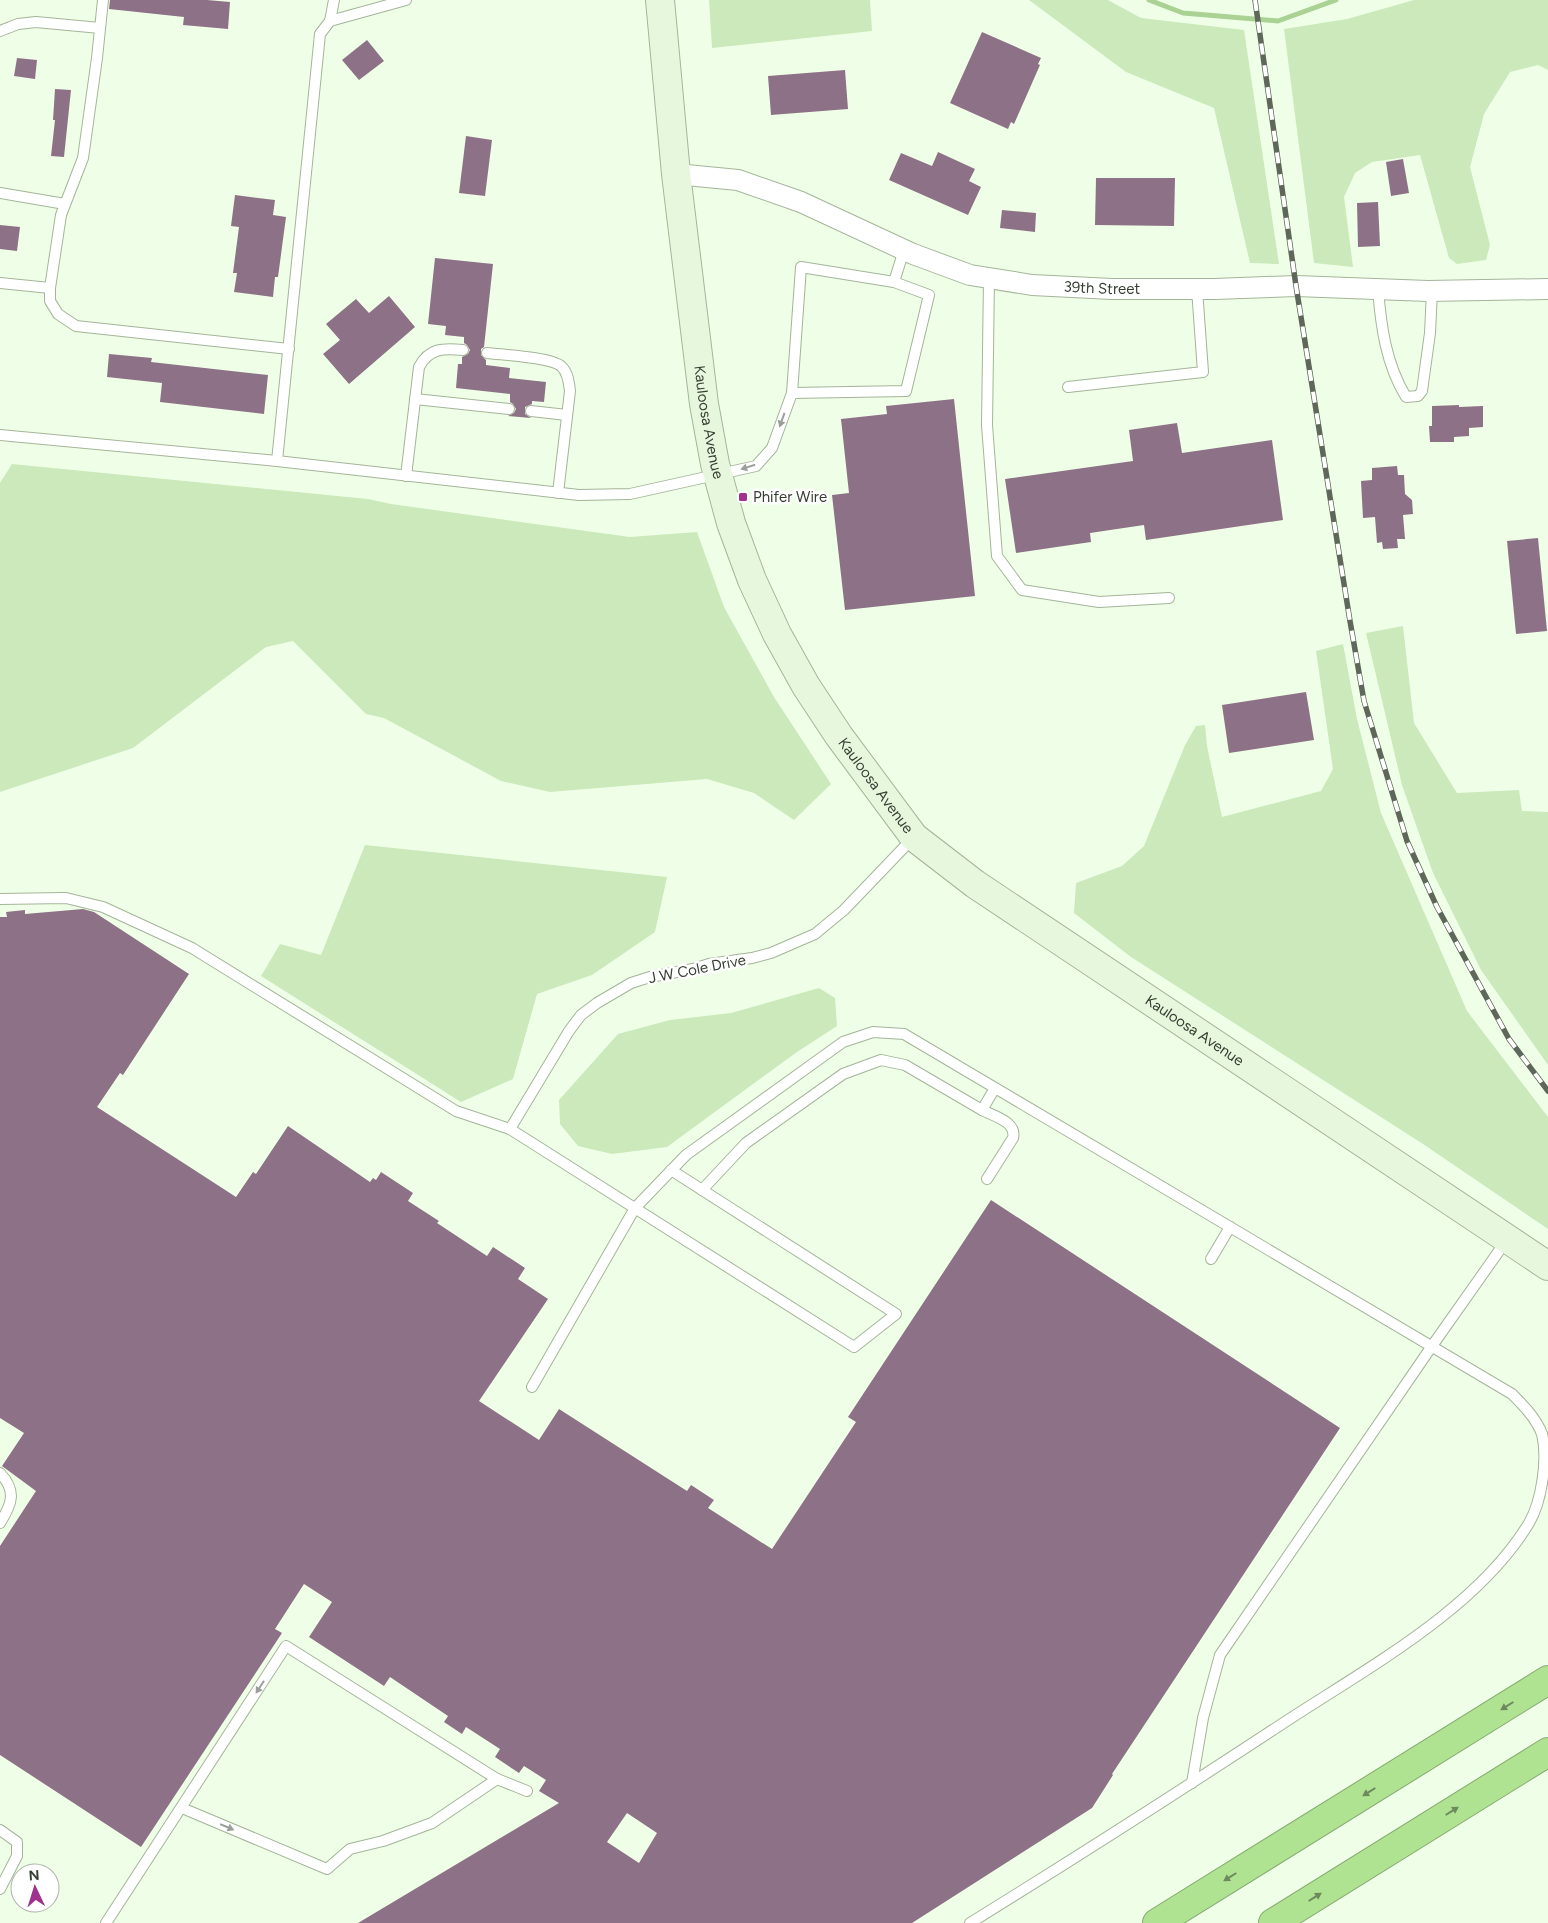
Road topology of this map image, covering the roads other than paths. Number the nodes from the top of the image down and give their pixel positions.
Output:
1 (103, 0) edge
2 (334, 0) edge
3 (406, 0) edge
4 (660, 0) edge
5 (330, 21) junction
6 (100, 28) junction
7 (0, 31) edge
8 (676, 174) junction
9 (0, 193) edge
10 (65, 204) junction
11 (904, 250) junction
12 (989, 278) junction
13 (894, 282) junction
14 (0, 283) edge
15 (50, 288) junction
16 (1197, 289) junction
17 (1378, 289) junction
18 (1548, 289) edge
19 (1432, 291) junction
20 (289, 349) junction
21 (463, 350) dead end
22 (487, 353) dead end
23 (1068, 387) dead end
24 (792, 393) junction
25 (415, 399) junction
26 (509, 409) dead end
27 (531, 411) dead end
28 (567, 415) junction
29 (0, 435) edge
30 (277, 461) junction
31 (718, 475) junction
32 (406, 476) junction
33 (558, 493) junction
34 (1170, 598) dead end
35 (914, 837) junction
36 (0, 898) edge
37 (995, 1088) junction
38 (982, 1110) junction
39 (510, 1129) junction
40 (671, 1170) junction
41 (987, 1179) dead end
42 (702, 1190) junction
43 (635, 1208) junction
44 (1230, 1227) junction
45 (1508, 1239) junction
46 (1212, 1259) dead end
47 (1548, 1266) edge
48 (1432, 1346) junction
49 (532, 1387) dead end
50 (0, 1473) edge
51 (0, 1523) edge
52 (1548, 1680) edge
53 (1548, 1752) edge
54 (497, 1778) junction
55 (1192, 1782) junction
56 (527, 1791) dead end
57 (182, 1808) junction
58 (0, 1830) edge
59 (0, 1890) edge
60 (106, 1923) edge
61 (970, 1923) edge
62 (1157, 1923) edge
63 (1273, 1923) edge

1 - 6 lane
2 - 5 lane
3 - 5 lane
4 - 8 street, Kauloosa Avenue
5 - 20 lane
6 - 7 lane
6 - 10 lane
8 - 11 street, 39th Street
8 - 31 street, Kauloosa Avenue
9 - 10 lane
10 - 15 lane
11 - 12 street, 39th Street
11 - 13 lane
12 - 16 street, 39th Street
12 - 34 lane
13 - 24 lane
13 - 24 lane
14 - 15 lane
15 - 20 lane
16 - 17 street, 39th Street
16 - 23 lane
17 - 19 street, 39th Street
17 - 19 lane
18 - 19 street, 39th Street
20 - 30 lane
21 - 25 lane
22 - 28 lane
24 -> 31 lane
25 - 26 lane
25 - 32 lane
27 - 28 lane
28 - 33 lane
29 - 30 lane
30 - 32 lane
31 - 33 lane
31 - 35 street, Kauloosa Avenue
32 - 33 lane
35 - 39 lane, J W Cole Drive
35 - 45 street, Kauloosa Avenue
36 - 39 lane
37 - 38 lane
37 - 40 lane
37 - 44 lane
38 - 41 lane
38 - 42 lane
39 - 43 lane
40 - 42 lane
40 - 43 lane
42 - 43 lane
43 - 49 lane
44 - 46 lane
44 - 48 lane
45 - 47 street, Kauloosa Avenue
45 - 48 lane
48 - 55 lane
48 - 55 lane
50 - 51 lane
52 -> 62 highway
63 -> 53 highway
54 - 56 lane
57 -> 54 lane
54 -> 57 lane
55 - 61 lane
57 - 60 lane
58 - 59 lane

